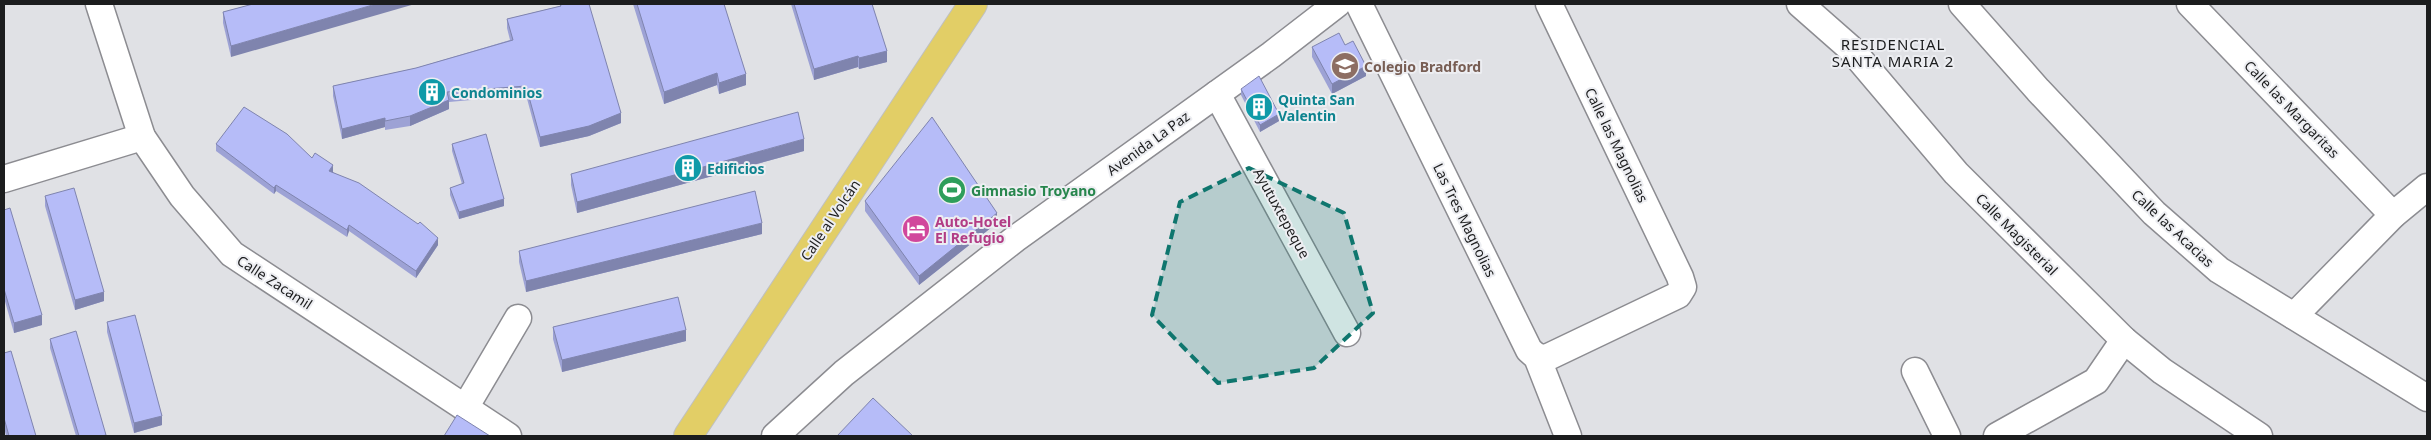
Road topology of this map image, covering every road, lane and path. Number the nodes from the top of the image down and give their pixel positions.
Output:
1 (99, 4) edge
2 (973, 4) edge
3 (1338, 4) edge
4 (1359, 4) edge
5 (1549, 4) edge
6 (1800, 4) edge
7 (1962, 4) edge
8 (2190, 4) edge
9 (1217, 94) junction
10 (142, 137) junction
11 (4, 179) edge
12 (2427, 187) edge
13 (2394, 214) junction
14 (2294, 316) junction
15 (518, 318) dead end
16 (1347, 333) dead end
17 (2124, 340) junction
18 (1537, 357) junction
19 (1915, 371) dead end
20 (2427, 398) edge
21 (465, 408) junction
22 (2002, 435) edge
23 (508, 436) edge
24 (688, 436) edge
25 (775, 436) edge
26 (1568, 436) edge
27 (1947, 436) edge
28 (2259, 436) edge

1 - 10 street, Calle Zacamil
2 - 24 main road, Calle al Volcán
3 - 9 street, Avenida La Paz
4 - 18 street, Las Tres Magnolias
5 - 18 street, Calle las Magnolias
6 - 17 street, Calle Magisterial
7 - 14 street, Calle las Acacias
8 - 13 street, Calle las Margaritas
9 - 16 street, Ayutuxtepeque
9 - 25 street, Avenida La Paz
10 - 11 street
10 - 21 street, Calle Zacamil
12 - 13 street
13 - 14 street
14 - 20 street, Calle las Acacias
15 - 21 street
17 - 22 street
17 - 28 street, Calle Magisterial
18 - 26 street, Las Tres Magnolias
19 - 27 street
21 - 23 street, Calle Zacamil

